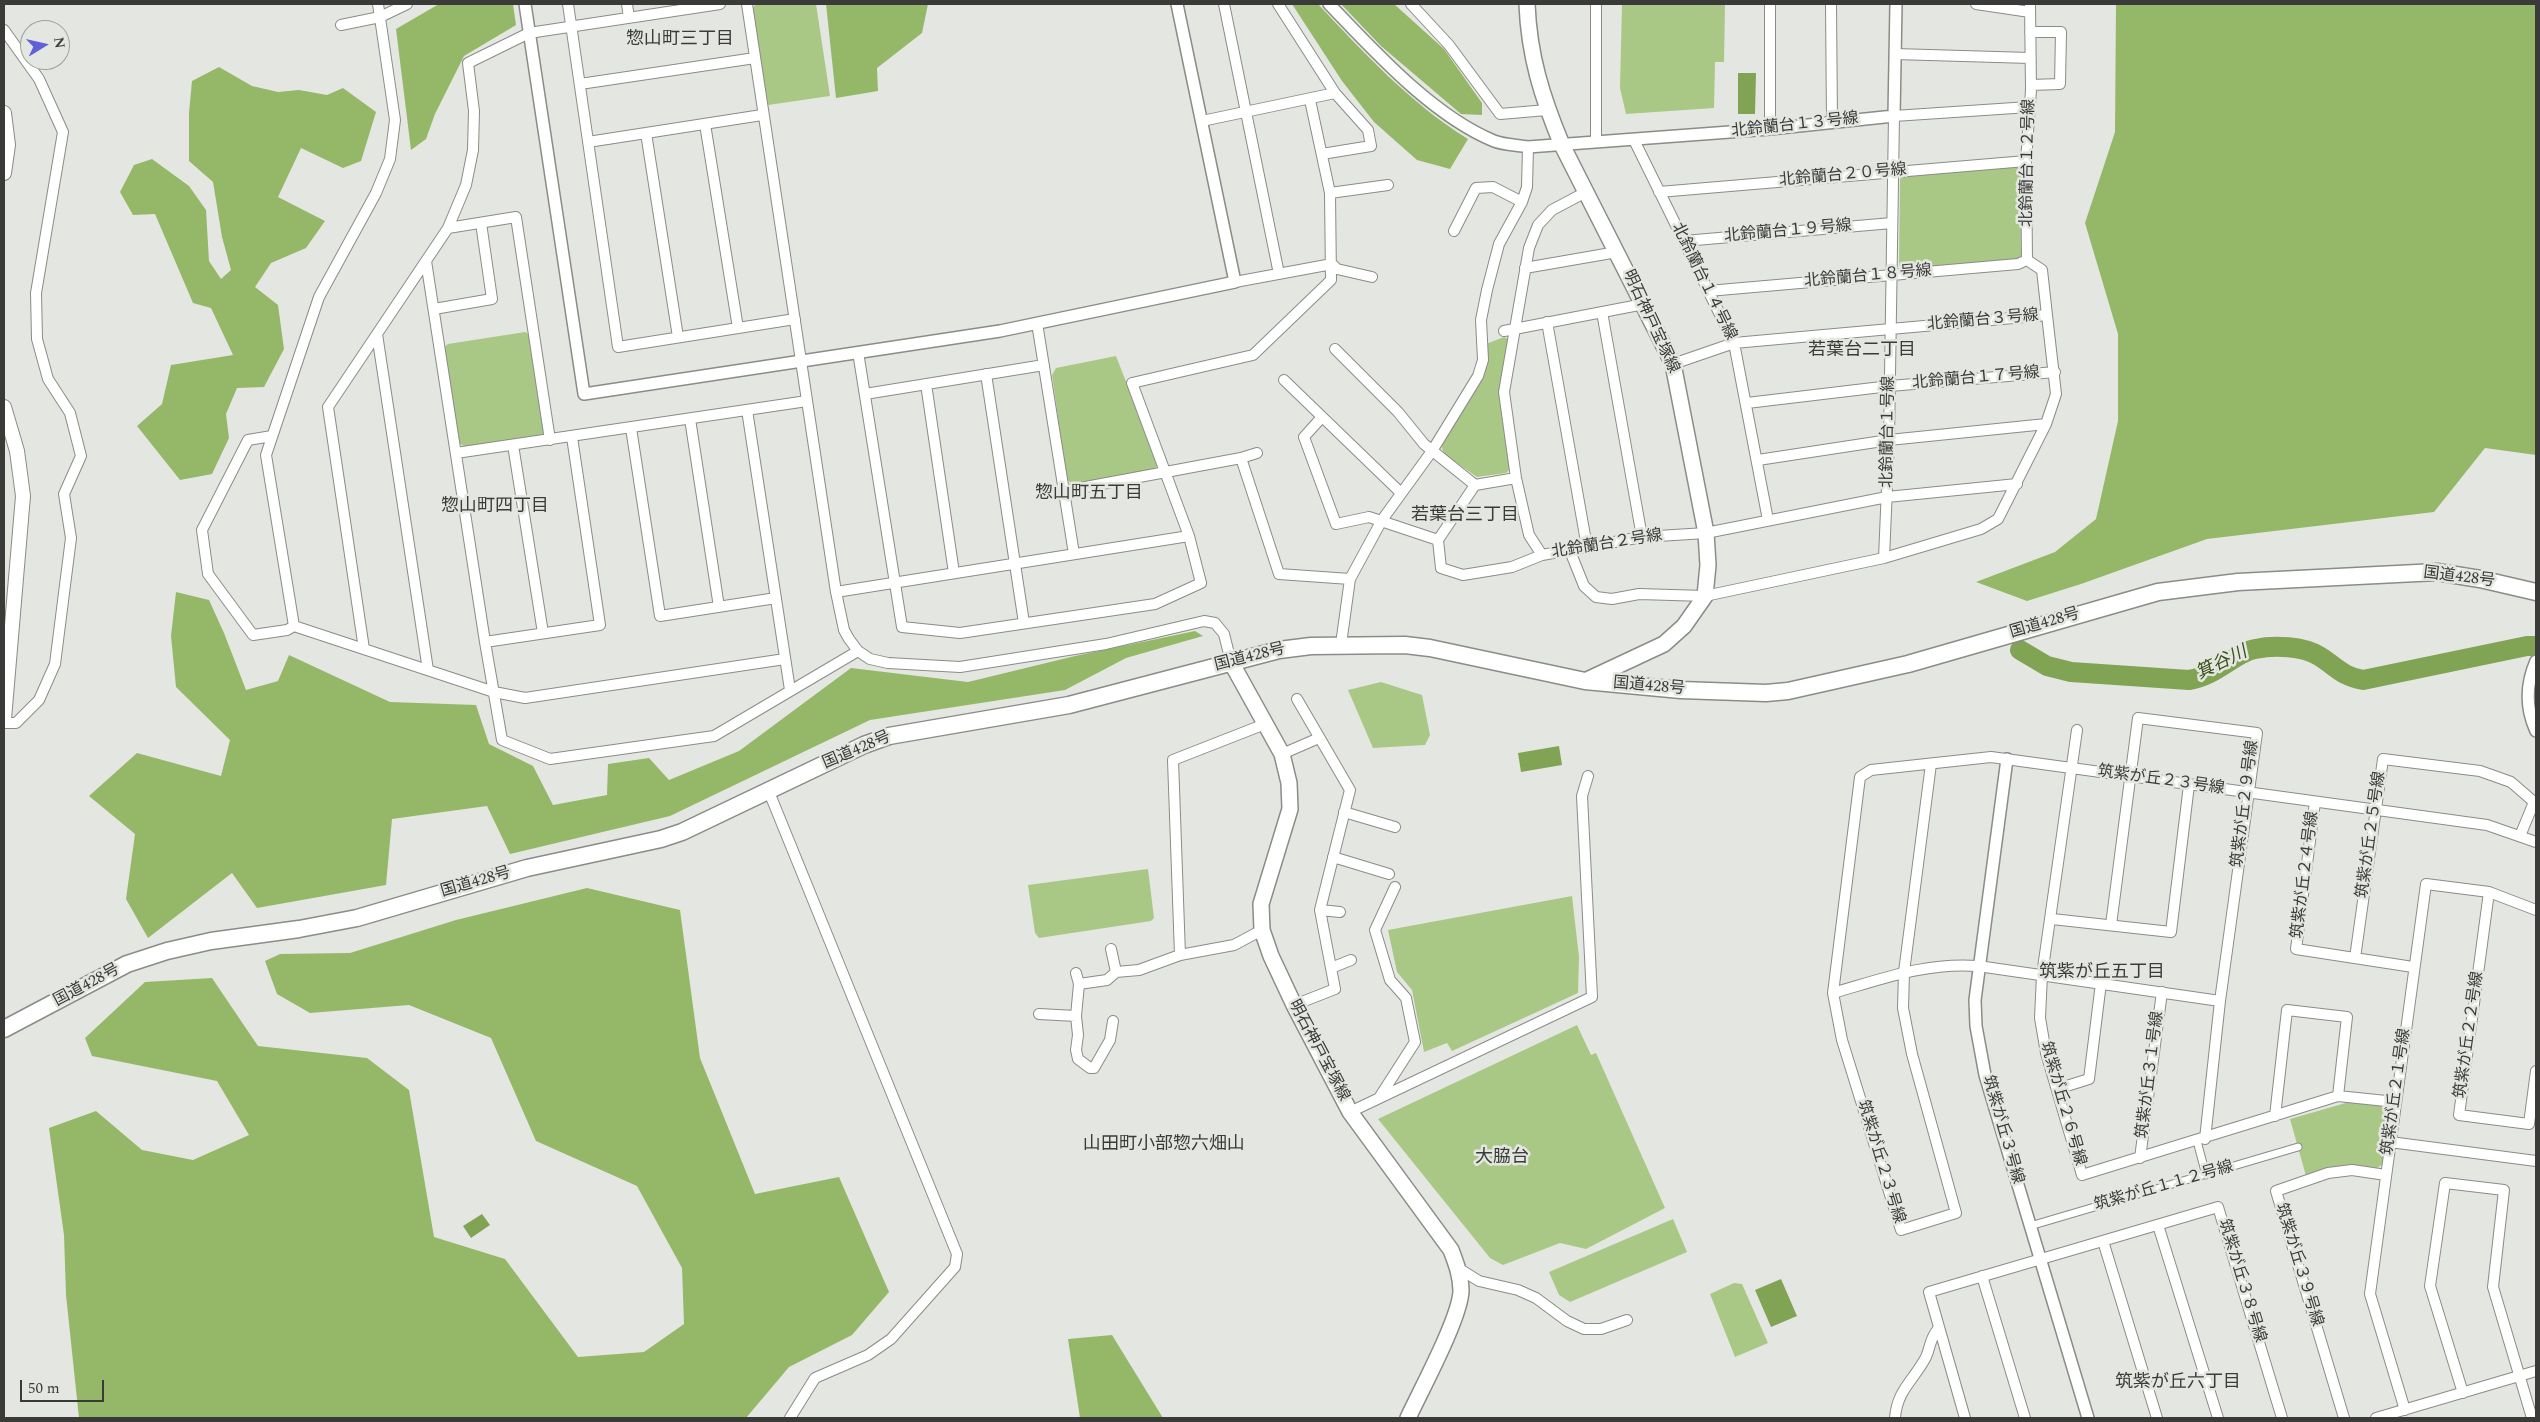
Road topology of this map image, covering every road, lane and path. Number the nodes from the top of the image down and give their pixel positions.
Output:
1 (378, 4) edge
2 (407, 4) edge
3 (525, 4) edge
4 (568, 4) edge
5 (627, 4) edge
6 (720, 4) edge
7 (747, 4) edge
8 (1177, 4) edge
9 (1224, 4) edge
10 (1278, 4) edge
11 (1329, 4) edge
12 (1411, 4) edge
13 (1527, 4) edge
14 (1596, 4) edge
15 (1770, 4) edge
16 (1831, 4) edge
17 (1896, 4) edge
18 (1976, 4) edge
19 (689, 6) edge
20 (2030, 8) edge
21 (380, 17) junction
22 (629, 18) junction
23 (341, 25) dead end
24 (571, 27) junction
25 (4, 30) edge
26 (2030, 32) junction
27 (529, 33) junction
28 (1895, 54) junction
29 (754, 58) junction
30 (2030, 58) junction
31 (580, 84) junction
32 (2031, 85) junction
33 (1335, 93) junction
34 (1310, 100) junction
35 (2029, 107) junction
36 (1547, 110) junction
37 (1246, 112) junction
38 (4, 113) edge
39 (762, 115) junction
40 (1894, 116) junction
41 (1202, 121) junction
42 (1832, 122) junction
43 (705, 124) junction
44 (1770, 129) junction
45 (646, 133) junction
46 (1634, 140) junction
47 (588, 142) junction
48 (1596, 142) junction
49 (1562, 145) junction
50 (1528, 147) junction
51 (1322, 154) junction
52 (2026, 161) junction
53 (1893, 172) junction
54 (4, 173) edge
55 (1388, 185) dead end
56 (1586, 192) junction
57 (1659, 192) junction
58 (1330, 193) junction
59 (1522, 202) junction
60 (481, 223) junction
61 (1892, 223) junction
62 (448, 228) junction
63 (1454, 231) dead end
64 (1684, 241) junction
65 (1617, 252) junction
66 (2027, 260) junction
67 (426, 261) junction
68 (1332, 264) junction
69 (1525, 268) junction
70 (1279, 274) junction
71 (1891, 275) junction
72 (1372, 277) dead end
73 (1235, 282) junction
74 (1708, 291) junction
75 (1644, 304) junction
76 (434, 309) junction
77 (1602, 312) junction
78 (2047, 315) junction
79 (795, 319) junction
80 (1547, 322) junction
81 (1037, 323) junction
82 (738, 328) junction
83 (1891, 328) junction
84 (1509, 330) junction
85 (1493, 333) dead end
86 (377, 334) junction
87 (1482, 336) junction
88 (678, 338) junction
89 (1734, 342) junction
90 (1335, 349) dead end
91 (858, 352) junction
92 (801, 361) junction
93 (1673, 364) junction
94 (1044, 365) junction
95 (2055, 372) junction
96 (986, 374) junction
97 (1284, 380) dead end
98 (926, 384) junction
99 (1890, 386) junction
100 (865, 394) junction
101 (807, 401) junction
102 (1747, 403) junction
103 (4, 407) edge
104 (747, 410) junction
105 (1322, 417) junction
106 (690, 419) junction
107 (2046, 424) junction
108 (631, 428) junction
109 (272, 436) junction
110 (572, 437) junction
111 (550, 440) junction
112 (1889, 440) junction
113 (513, 445) junction
114 (1432, 451) junction
115 (456, 453) junction
116 (1257, 453) dead end
117 (1241, 458) junction
118 (1758, 460) junction
119 (1166, 473) junction
120 (1516, 478) junction
121 (2018, 484) junction
122 (1475, 485) junction
123 (1064, 491) junction
124 (1401, 493) junction
125 (1887, 497) junction
126 (1382, 520) junction
127 (1768, 520) junction
128 (1706, 533) junction
129 (1189, 536) junction
130 (1642, 536) junction
131 (1438, 540) junction
132 (1587, 547) junction
133 (1570, 551) junction
134 (1074, 554) junction
135 (1542, 555) junction
136 (1884, 558) junction
137 (1015, 563) junction
138 (954, 573) junction
139 (1350, 579) junction
140 (894, 582) junction
141 (836, 592) junction
142 (2536, 592) edge
143 (1705, 596) junction
144 (776, 598) junction
145 (719, 607) junction
146 (1024, 623) junction
147 (294, 626) junction
148 (543, 633) junction
149 (485, 642) junction
150 (1341, 644) junction
151 (364, 649) junction
152 (858, 651) junction
153 (785, 659) junction
154 (1232, 662) junction
155 (428, 670) junction
156 (2533, 672) edge
157 (1585, 681) junction
158 (790, 690) junction
159 (494, 692) junction
160 (1297, 699) dead end
161 (4, 719) edge
162 (4, 723) edge
163 (1265, 724) junction
164 (2077, 730) dead end
165 (2536, 731) edge
166 (1319, 738) junction
167 (1282, 754) junction
168 (2006, 759) junction
169 (1931, 764) junction
170 (2072, 769) junction
171 (1588, 776) dead end
172 (2129, 777) junction
173 (2188, 785) junction
174 (769, 792) junction
175 (2248, 793) junction
176 (2315, 802) junction
177 (2375, 810) junction
178 (1344, 812) junction
179 (1395, 827) dead end
180 (2520, 836) junction
181 (2536, 842) edge
182 (1333, 857) junction
183 (1389, 874) dead end
184 (1395, 886) dead end
185 (2489, 892) junction
186 (1320, 910) junction
187 (2536, 910) edge
188 (1340, 912) dead end
189 (2052, 919) junction
190 (2111, 925) junction
191 (1262, 930) junction
192 (1111, 949) dead end
193 (1180, 955) junction
194 (2355, 958) junction
195 (1351, 960) dead end
196 (1978, 966) junction
197 (2413, 967) junction
198 (1331, 968) junction
199 (1116, 972) junction
200 (1904, 972) junction
201 (1076, 973) dead end
202 (2042, 975) junction
203 (1080, 984) junction
204 (2101, 984) junction
205 (2162, 992) junction
206 (1833, 993) junction
207 (2220, 1001) junction
208 (1294, 1005) junction
209 (1040, 1014) dead end
210 (1076, 1016) junction
211 (1113, 1020) dead end
212 (4, 1029) edge
213 (2536, 1070) edge
214 (2057, 1089) junction
215 (2338, 1096) junction
216 (1379, 1098) junction
217 (2396, 1102) junction
218 (1350, 1112) junction
219 (2275, 1116) junction
220 (2201, 1140) junction
221 (2390, 1142) junction
222 (2298, 1147) dead end
223 (2140, 1158) junction
224 (2536, 1161) edge
225 (2386, 1174) junction
226 (2206, 1175) junction
227 (2158, 1225) junction
228 (2030, 1226) junction
229 (2103, 1241) junction
230 (2040, 1259) junction
231 (1458, 1268) junction
232 (1982, 1276) junction
233 (1627, 1320) dead end
234 (1938, 1329) junction
235 (2536, 1371) edge
236 (2520, 1376) junction
237 (2463, 1393) junction
238 (2405, 1410) junction
239 (790, 1418) edge
240 (1408, 1418) edge
241 (1894, 1418) edge
242 (1965, 1418) edge
243 (2025, 1418) edge
244 (2088, 1418) edge
245 (2157, 1418) edge
246 (2218, 1418) edge
247 (2282, 1418) edge
248 (2344, 1418) edge
249 (2376, 1418) edge
250 (2532, 1418) edge

1 - 21 street
2 - 21 street
3 - 27 street
4 - 24 street
5 - 22 street
6 - 19 street
7 - 29 street
8 - 41 street
9 - 37 street
10 - 33 street
11 - 50 street, 北鈴蘭台１３号線
12 - 36 street
13 - 36 main road, 明石神戸宝塚線
14 - 48 street
15 - 44 street
16 - 42 street
17 - 28 street, 北鈴蘭台１号線
18 - 20 street
19 - 22 street
20 - 26 street, 北鈴蘭台１２号線
21 - 23 street
21 - 109 street
22 - 24 street
24 - 27 street
24 - 31 street
25 - 162 street
26 - 30 street, 北鈴蘭台１２号線
26 - 32 street
27 - 62 street
27 - 92 street
28 - 30 street
28 - 40 street, 北鈴蘭台１号線
29 - 31 street
29 - 39 street
30 - 32 street, 北鈴蘭台１２号線
31 - 47 street
32 - 35 street, 北鈴蘭台１２号線
33 - 34 street
33 - 51 street
34 - 37 street
34 - 51 street
35 - 40 street, 北鈴蘭台１３号線
35 - 52 street, 北鈴蘭台１２号線
36 - 49 main road, 明石神戸宝塚線
37 - 41 street
37 - 70 street
38 - 54 main road
39 - 43 street
39 - 79 street
40 - 42 street, 北鈴蘭台１３号線
40 - 53 street, 北鈴蘭台１号線
41 - 73 street
42 - 44 street, 北鈴蘭台１３号線
43 - 45 street
43 - 82 street
44 - 46 street, 北鈴蘭台１３号線
45 - 47 street
45 - 88 street
46 - 48 street, 北鈴蘭台１３号線
46 - 57 street, 北鈴蘭台１４号線
47 - 88 street
48 - 49 street, 北鈴蘭台１３号線
49 - 50 street, 北鈴蘭台１３号線
49 - 56 main road, 明石神戸宝塚線
50 - 59 street
51 - 58 street
52 - 53 street, 北鈴蘭台２０号線
52 - 66 street, 北鈴蘭台１２号線
53 - 57 street, 北鈴蘭台２０号線
53 - 61 street, 北鈴蘭台１号線
55 - 58 street
56 - 65 main road, 明石神戸宝塚線
56 - 69 street, 北鈴蘭台２号線
57 - 64 street, 北鈴蘭台１４号線
58 - 68 street
59 - 63 street
59 - 87 street
60 - 62 street
60 - 76 street
60 - 111 street
61 - 64 street, 北鈴蘭台１９号線
61 - 71 street, 北鈴蘭台１号線
62 - 67 street
64 - 74 street, 北鈴蘭台１４号線
65 - 69 street
65 - 75 main road, 明石神戸宝塚線
66 - 71 street, 北鈴蘭台１８号線
66 - 78 street
67 - 76 street
67 - 86 street
68 - 70 street
68 - 72 street
68 - 119 street
69 - 84 street, 北鈴蘭台２号線
70 - 73 street
71 - 74 street, 北鈴蘭台１８号線
71 - 83 street, 北鈴蘭台１号線
73 - 81 street
74 - 89 street, 北鈴蘭台１４号線
75 - 77 street
75 - 93 main road, 明石神戸宝塚線
76 - 115 street
77 - 80 street
77 - 130 street
78 - 83 street, 北鈴蘭台３号線
78 - 95 street, 北鈴蘭台３号線
79 - 82 street
79 - 92 street
80 - 84 street
80 - 132 street
81 - 91 street
81 - 94 street
82 - 88 street
83 - 89 street, 北鈴蘭台３号線
83 - 99 street, 北鈴蘭台１号線
84 - 120 street, 北鈴蘭台２号線
85 - 87 street
86 - 151 street
86 - 155 street
87 - 114 street
89 - 93 street, 北鈴蘭台３号線
89 - 102 street, 北鈴蘭台１４号線
90 - 114 street
91 - 92 street
91 - 100 street
92 - 101 street
93 - 128 main road, 明石神戸宝塚線
94 - 96 street
94 - 123 street
95 - 99 street, 北鈴蘭台１７号線
95 - 107 street, 北鈴蘭台３号線
96 - 98 street
96 - 137 street
97 - 105 street
98 - 100 street
98 - 138 street
99 - 102 street, 北鈴蘭台１７号線
99 - 112 street, 北鈴蘭台１号線
100 - 140 street
101 - 104 street
101 - 141 street
102 - 118 street, 北鈴蘭台１４号線
103 - 161 main road
104 - 106 street
104 - 144 street
105 - 124 street
105 - 126 street
106 - 108 street
106 - 145 street
107 - 112 street
107 - 121 street, 北鈴蘭台３号線
108 - 110 street
108 - 145 street
109 - 147 street
109 - 147 street
110 - 111 street
110 - 148 street
111 - 113 street
112 - 118 street
112 - 125 street, 北鈴蘭台１号線
113 - 115 street
113 - 148 street
114 - 122 street
114 - 124 street
115 - 149 street
116 - 117 street
117 - 119 street
117 - 139 street
118 - 127 street, 北鈴蘭台１４号線
119 - 123 street
119 - 129 street
120 - 122 street
120 - 135 street, 北鈴蘭台２号線
121 - 125 street, 北鈴蘭台２号線
121 - 136 street, 北鈴蘭台３号線
122 - 131 street
123 - 134 street
124 - 126 street
125 - 127 street, 北鈴蘭台２号線
125 - 136 street, 北鈴蘭台１号線
126 - 131 street
126 - 139 street
127 - 128 street, 北鈴蘭台２号線
128 - 130 street, 北鈴蘭台２号線
128 - 143 main road, 明石神戸宝塚線
129 - 134 street
129 - 146 street
130 - 132 street, 北鈴蘭台２号線
131 - 135 street
132 - 133 street, 北鈴蘭台２号線
133 - 135 street, 北鈴蘭台２号線
133 - 143 street
134 - 137 street
136 - 143 street
137 - 138 street
137 - 146 street
138 - 140 street
139 - 150 street
140 - 141 street
140 - 146 street
141 - 152 street
142 - 157 highway, 国道428号
143 - 157 main road, 明石神戸宝塚線
144 - 145 street
144 - 153 street
147 - 151 street
148 - 149 street
149 - 159 street
150 - 154 highway, 国道428号
150 - 157 highway, 国道428号
151 - 155 street
152 - 154 street
152 - 158 street
153 - 158 street
153 - 159 street
154 - 163 main road, 明石神戸宝塚線
154 - 174 highway, 国道428号
155 - 159 street
156 - 165 street
158 - 159 street
160 - 166 street
163 - 167 main road, 明石神戸宝塚線
163 - 193 street
164 - 170 street, 筑紫が丘２６号線
166 - 167 street
166 - 178 street
167 - 191 main road, 明石神戸宝塚線
168 - 169 street, 筑紫が丘２３号線
168 - 170 street, 筑紫が丘２３号線
168 - 196 street, 筑紫が丘３号線
169 - 200 street, 筑紫が丘２３号線
169 - 206 street, 筑紫が丘２３号線
170 - 172 street, 筑紫が丘２３号線
170 - 189 street, 筑紫が丘２６号線
171 - 216 street
172 - 173 street, 筑紫が丘２３号線
172 - 175 street, 筑紫が丘２９号線
172 - 190 street, 筑紫が丘２９号線
173 - 175 street, 筑紫が丘２３号線
173 - 190 street
174 - 212 highway, 国道428号
174 - 239 street
175 - 176 street, 筑紫が丘２３号線
175 - 207 street, 筑紫が丘２９号線
176 - 177 street, 筑紫が丘２３号線
176 - 194 street, 筑紫が丘２４号線
177 - 180 street, 筑紫が丘２３号線
177 - 180 street, 筑紫が丘２５号線
177 - 194 street, 筑紫が丘２５号線
178 - 179 street
178 - 182 street
180 - 181 street, 筑紫が丘２３号線
182 - 183 street
182 - 186 street
184 - 216 street
185 - 187 street, 筑紫が丘２１号線
185 - 197 street, 筑紫が丘２１号線
185 - 213 street, 筑紫が丘２２号線
186 - 188 street
186 - 198 street
189 - 190 street
189 - 202 street, 筑紫が丘２６号線
191 - 193 street
191 - 208 main road, 明石神戸宝塚線
192 - 199 street
193 - 199 street
194 - 197 street, 筑紫が丘２４号線
195 - 198 street
196 - 200 street
196 - 202 street
196 - 228 street, 筑紫が丘３号線
197 - 217 street, 筑紫が丘２１号線
198 - 208 street
199 - 203 street
200 - 206 street
200 - 206 street, 筑紫が丘２３号線
201 - 203 street
202 - 204 street
202 - 214 street, 筑紫が丘２６号線
203 - 210 street
204 - 205 street
204 - 214 street
205 - 207 street
205 - 223 street, 筑紫が丘３１号線
207 - 220 street, 筑紫が丘２９号線
208 - 218 main road, 明石神戸宝塚線
209 - 210 street
210 - 211 street
214 - 223 street, 筑紫が丘２６号線
215 - 217 street, 筑紫が丘２６号線
215 - 219 street, 筑紫が丘２６号線
215 - 219 street
216 - 218 street
217 - 221 street, 筑紫が丘２１号線
218 - 231 main road, 明石神戸宝塚線
219 - 220 street, 筑紫が丘２６号線
220 - 223 street, 筑紫が丘２６号線
220 - 226 street
221 - 224 street
221 - 225 street, 筑紫が丘２１号線
222 - 226 street, 筑紫が丘１１２号線
225 - 238 street, 筑紫が丘２１号線
225 - 248 street, 筑紫が丘３９号線
226 - 228 street, 筑紫が丘１１２号線
227 - 229 street, 筑紫が丘３８号線
227 - 246 street
227 - 247 street, 筑紫が丘３８号線
228 - 230 street, 筑紫が丘３号線
229 - 230 street, 筑紫が丘３８号線
229 - 245 street
230 - 232 street, 筑紫が丘３８号線
230 - 244 street, 筑紫が丘３号線
231 - 233 street
231 - 240 main road, 明石神戸宝塚線
232 - 234 street, 筑紫が丘３８号線
232 - 243 street
234 - 241 street
234 - 242 street
235 - 236 street
236 - 237 street
236 - 237 street
236 - 250 street
237 - 238 street
238 - 249 street

